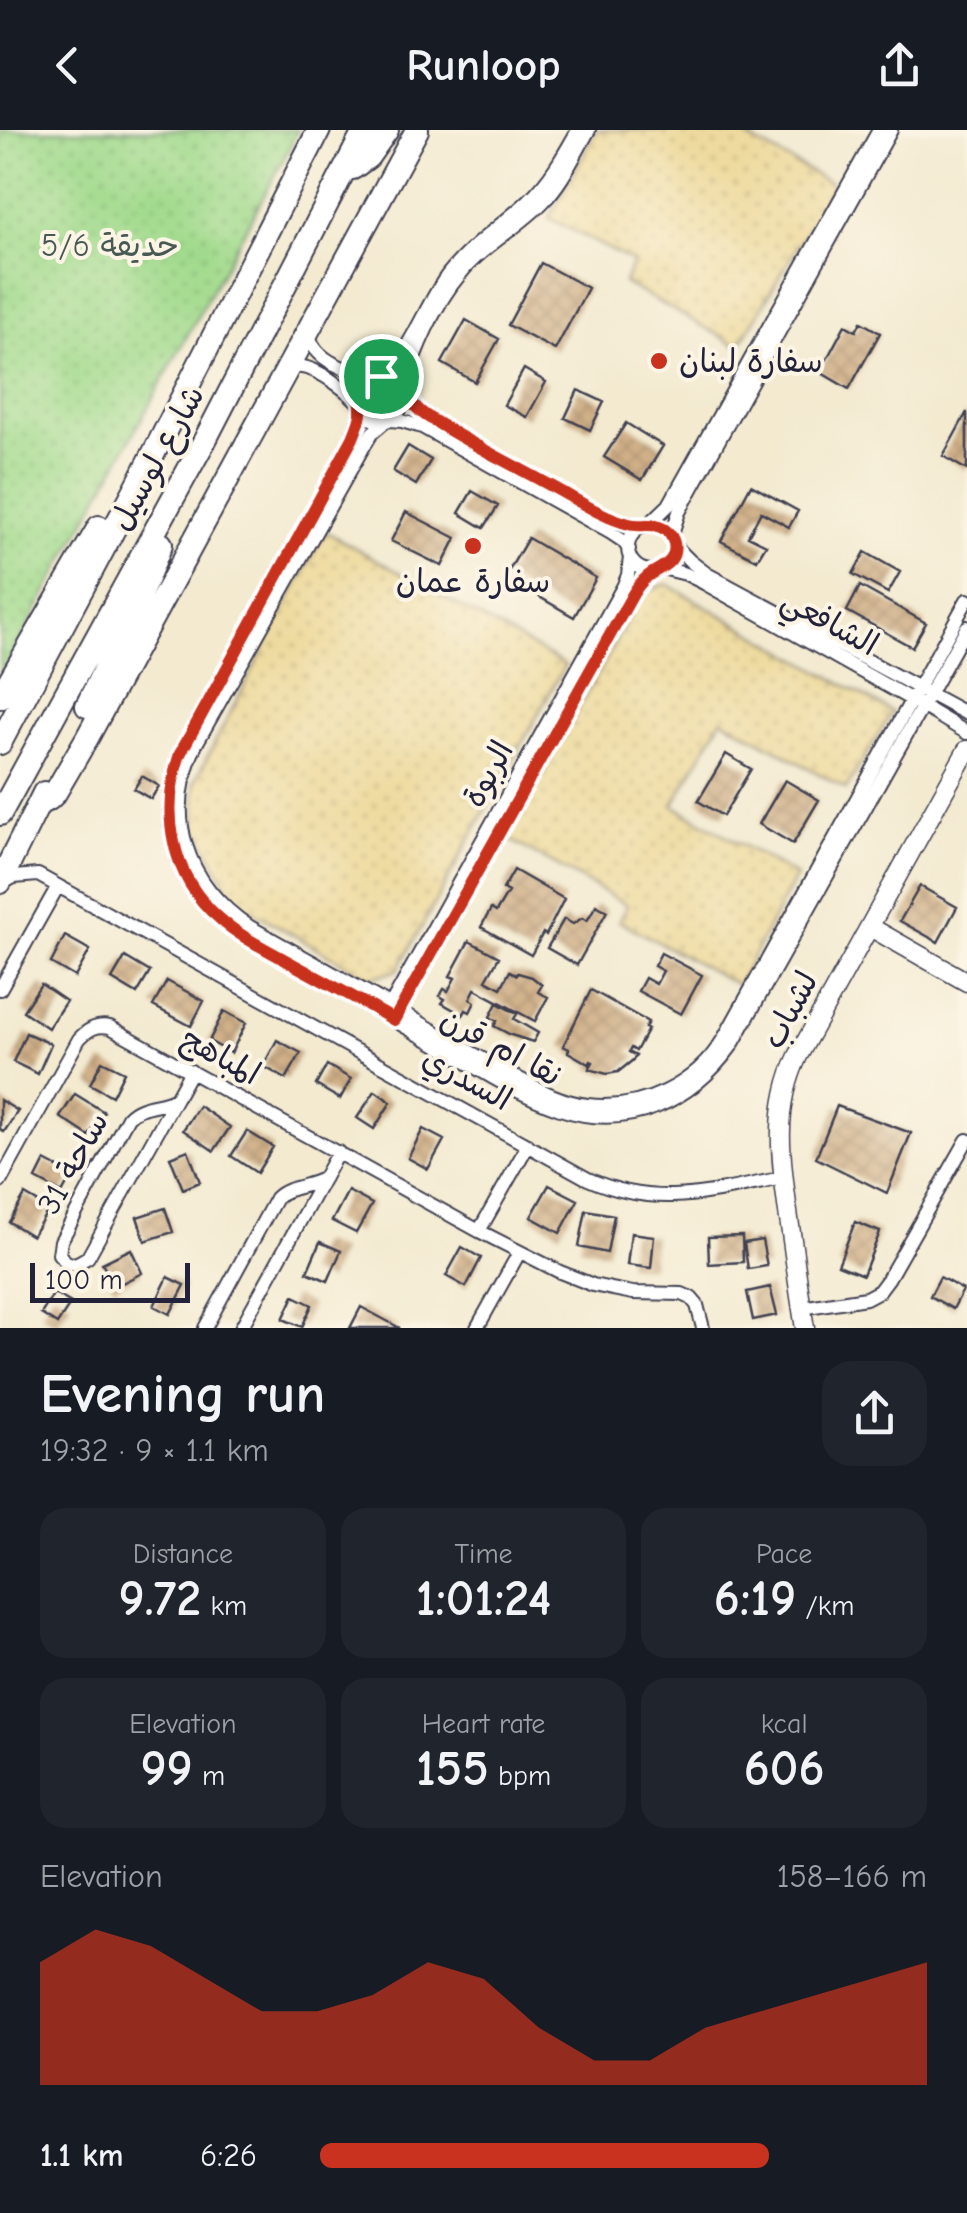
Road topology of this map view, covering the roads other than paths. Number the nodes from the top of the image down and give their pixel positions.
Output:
1 (318, 130) edge
2 (366, 130) edge
3 (386, 130) edge
4 (417, 130) edge
5 (578, 130) edge
6 (589, 130) edge
7 (879, 130) edge
8 (891, 130) edge
9 (342, 176) junction
10 (308, 329) junction
11 (284, 372) junction
12 (378, 377) junction
13 (403, 393) junction
14 (361, 408) junction
15 (388, 420) junction
16 (140, 480) junction
17 (172, 497) junction
18 (644, 526) junction
19 (673, 541) junction
20 (629, 553) junction
21 (660, 569) junction
22 (967, 600) edge
23 (967, 627) edge
24 (0, 697) edge
25 (921, 697) junction
26 (967, 714) edge
27 (967, 733) edge
28 (0, 744) edge
29 (967, 750) edge
30 (40, 803) junction
31 (0, 814) edge
32 (22, 837) junction
33 (38, 875) junction
34 (0, 884) edge
35 (58, 886) junction
36 (870, 927) junction
37 (967, 982) edge
38 (0, 989) edge
39 (392, 1013) junction
40 (191, 1070) junction
41 (176, 1098) junction
42 (152, 1106) junction
43 (161, 1126) junction
44 (967, 1140) edge
45 (528, 1145) junction
46 (338, 1152) junction
47 (324, 1178) junction
48 (783, 1178) junction
49 (0, 1182) edge
50 (298, 1188) junction
51 (306, 1210) junction
52 (478, 1231) junction
53 (519, 1253) junction
54 (802, 1308) junction
55 (205, 1328) edge
56 (241, 1328) edge
57 (477, 1328) edge
58 (703, 1328) edge
59 (805, 1328) edge

1 - 16 highway, شارع لوسيل
2 - 9 highway, شارع لوسيل
3 - 9 highway
4 - 10 highway
5 - 12 street
6 - 13 street
7 - 18 street
8 - 19 street
9 - 17 highway, شارع لوسيل
10 - 11 highway
10 - 12 street
11 - 14 street
11 - 30 highway
12 - 13 street
12 - 14 street
13 - 15 street
13 - 18 street
14 - 15 street
14 - 39 street, نقا ام قرن
15 - 20 street
15 - 39 street, نقا ام قرن
16 - 24 highway
16 - 28 highway, شارع لوسيل
17 - 30 highway
17 - 31 highway, شارع لوسيل
18 - 19 street
18 - 20 street
19 - 21 street
19 - 25 street, الشافعي
20 - 21 street
20 - 39 street, الربوة
21 - 25 street, الشافعي
21 - 39 street, الربوة
22 - 25 street, نقا ام قرن
23 - 25 street, نقا ام قرن
25 - 26 street, الشافعي
25 - 27 street, الشافعي
25 - 39 street, نقا ام قرن
29 - 36 street, لشباب
30 - 32 highway
32 - 33 street
32 - 34 highway
33 - 34 street
33 - 35 street, السدري
35 - 38 street
35 - 45 street, السدري
36 - 37 street
36 - 48 street, لشباب
40 - 41 street, ساحة 31
40 - 46 street, المباهج
40 - 49 street, المباهج
41 - 42 street, ساحة 31
41 - 43 street, ساحة 31
42 - 43 street, ساحة 31
42 - 43 street, ساحة 31
44 - 54 street
45 - 48 street, السدري
45 - 52 street
46 - 47 street
46 - 52 street, المباهج
47 - 50 street
47 - 51 street
48 - 54 street, لشباب
50 - 51 street
50 - 55 street
51 - 56 street
52 - 53 street, المباهج
53 - 57 street
53 - 58 street, المباهج
54 - 59 street, لشباب

